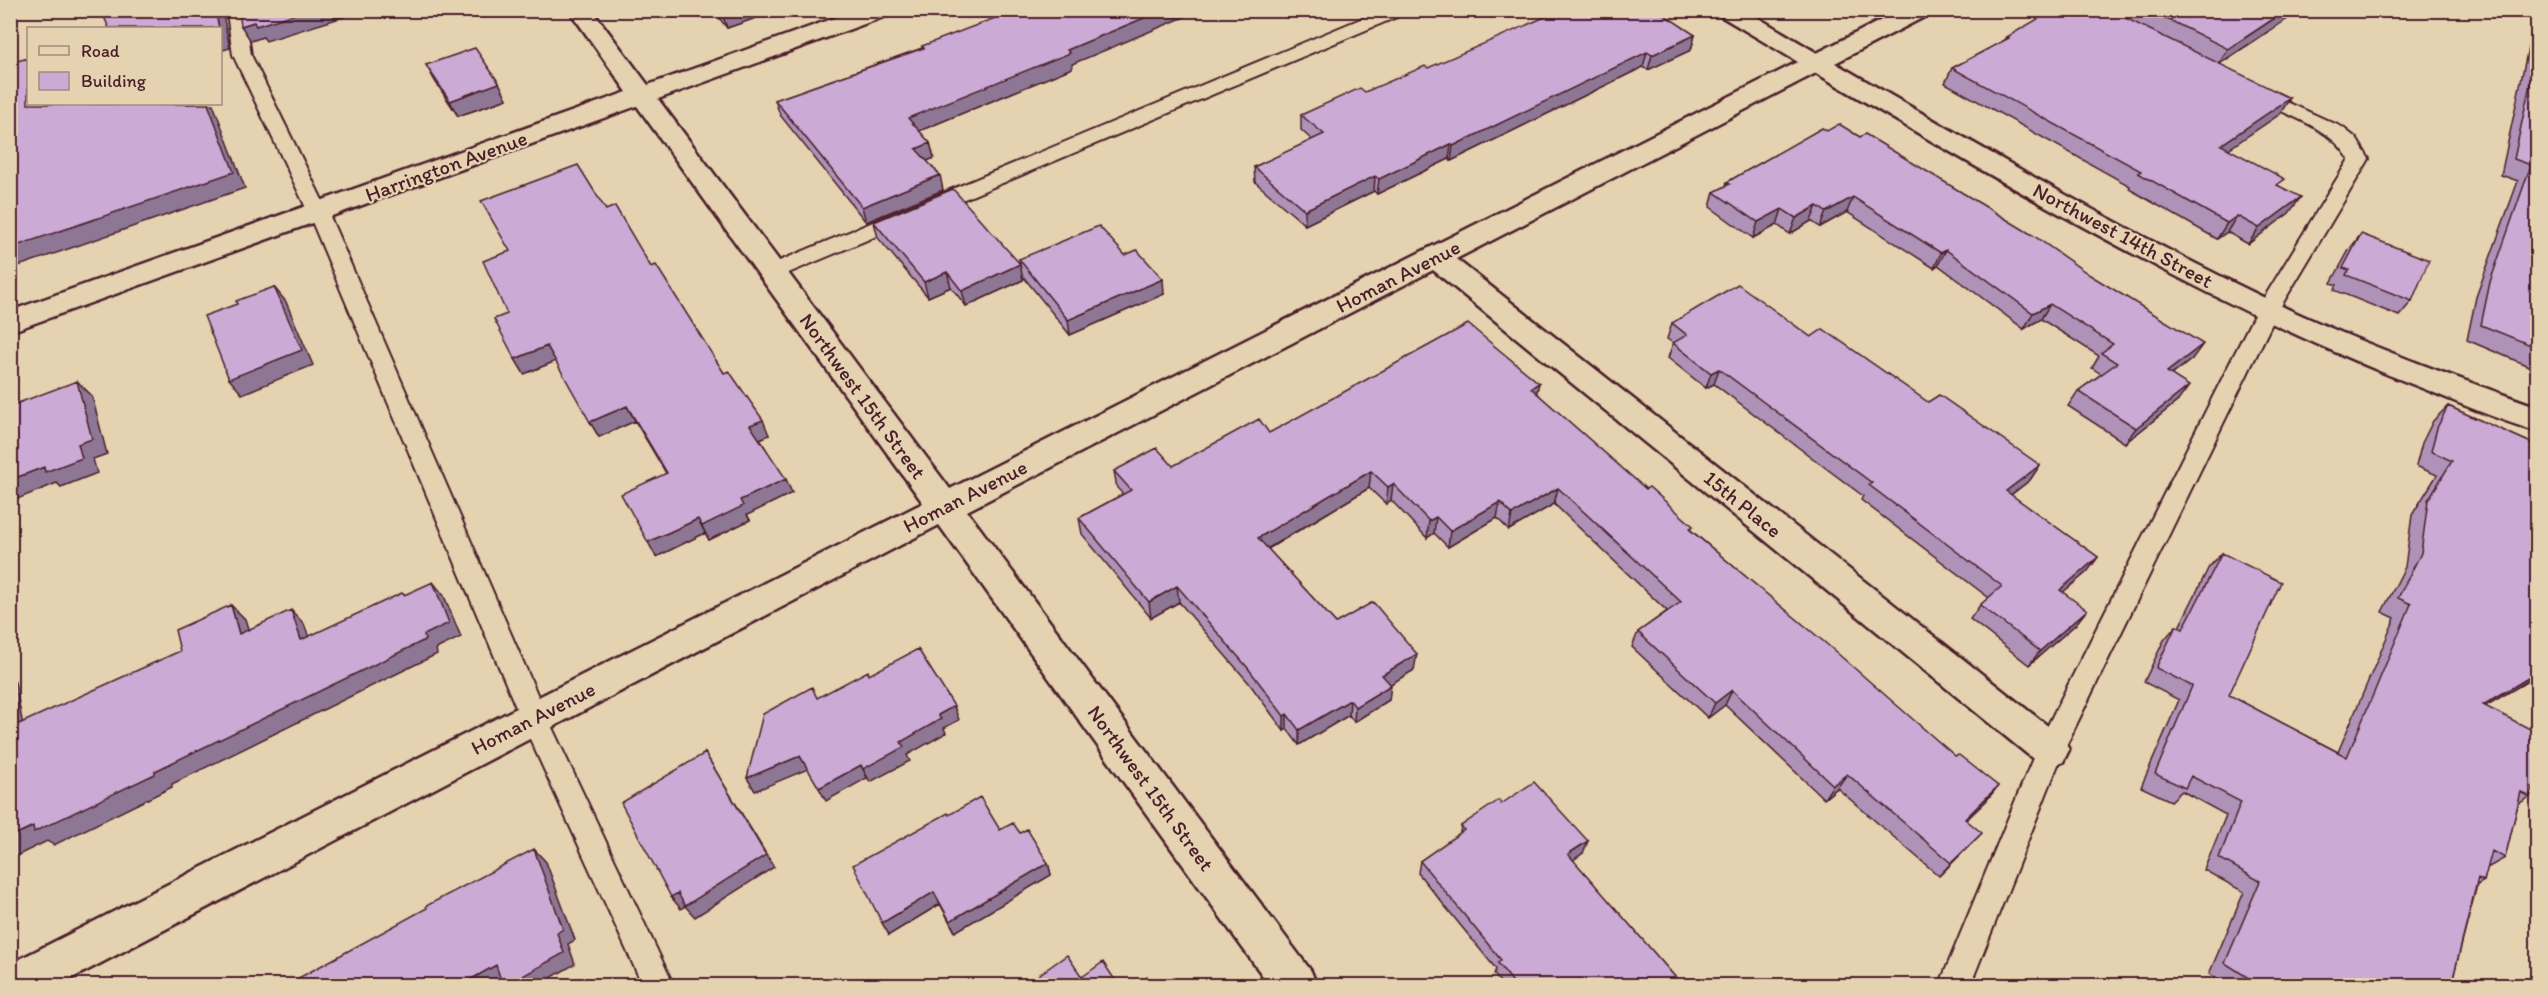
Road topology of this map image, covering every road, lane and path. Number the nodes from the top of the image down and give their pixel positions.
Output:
1 (232, 10) edge
2 (580, 10) edge
3 (881, 10) edge
4 (1398, 10) edge
5 (1727, 10) edge
6 (1920, 10) edge
7 (1817, 63) junction
8 (2237, 84) edge
9 (642, 96) junction
10 (318, 212) junction
11 (1435, 257) junction
12 (772, 272) junction
13 (2267, 311) junction
14 (10, 322) edge
15 (2538, 420) edge
16 (944, 507) junction
17 (534, 717) junction
18 (2050, 750) junction
19 (12, 986) edge
20 (659, 986) edge
21 (1296, 986) edge
22 (1954, 986) edge

1 - 10 lane
2 - 9 street, Northwest 15th Street
3 - 9 street, Harrington Avenue
4 - 12 lane
5 - 7 street, Northwest 14th Street
6 - 7 street, Homan Avenue
7 - 11 street, Homan Avenue
7 - 13 street, Northwest 14th Street
8 - 13 lane
9 - 10 street, Harrington Avenue
9 - 12 street, Northwest 15th Street
10 - 14 street, Harrington Avenue
10 - 17 lane
11 - 16 street, Homan Avenue
11 - 18 street, 15th Place
12 - 16 street, Northwest 15th Street
13 - 15 street, Northwest 14th Street
13 - 18 lane
16 - 17 street, Homan Avenue
16 - 21 street, Northwest 15th Street
17 - 19 street, Homan Avenue
17 - 20 lane
18 - 22 lane

